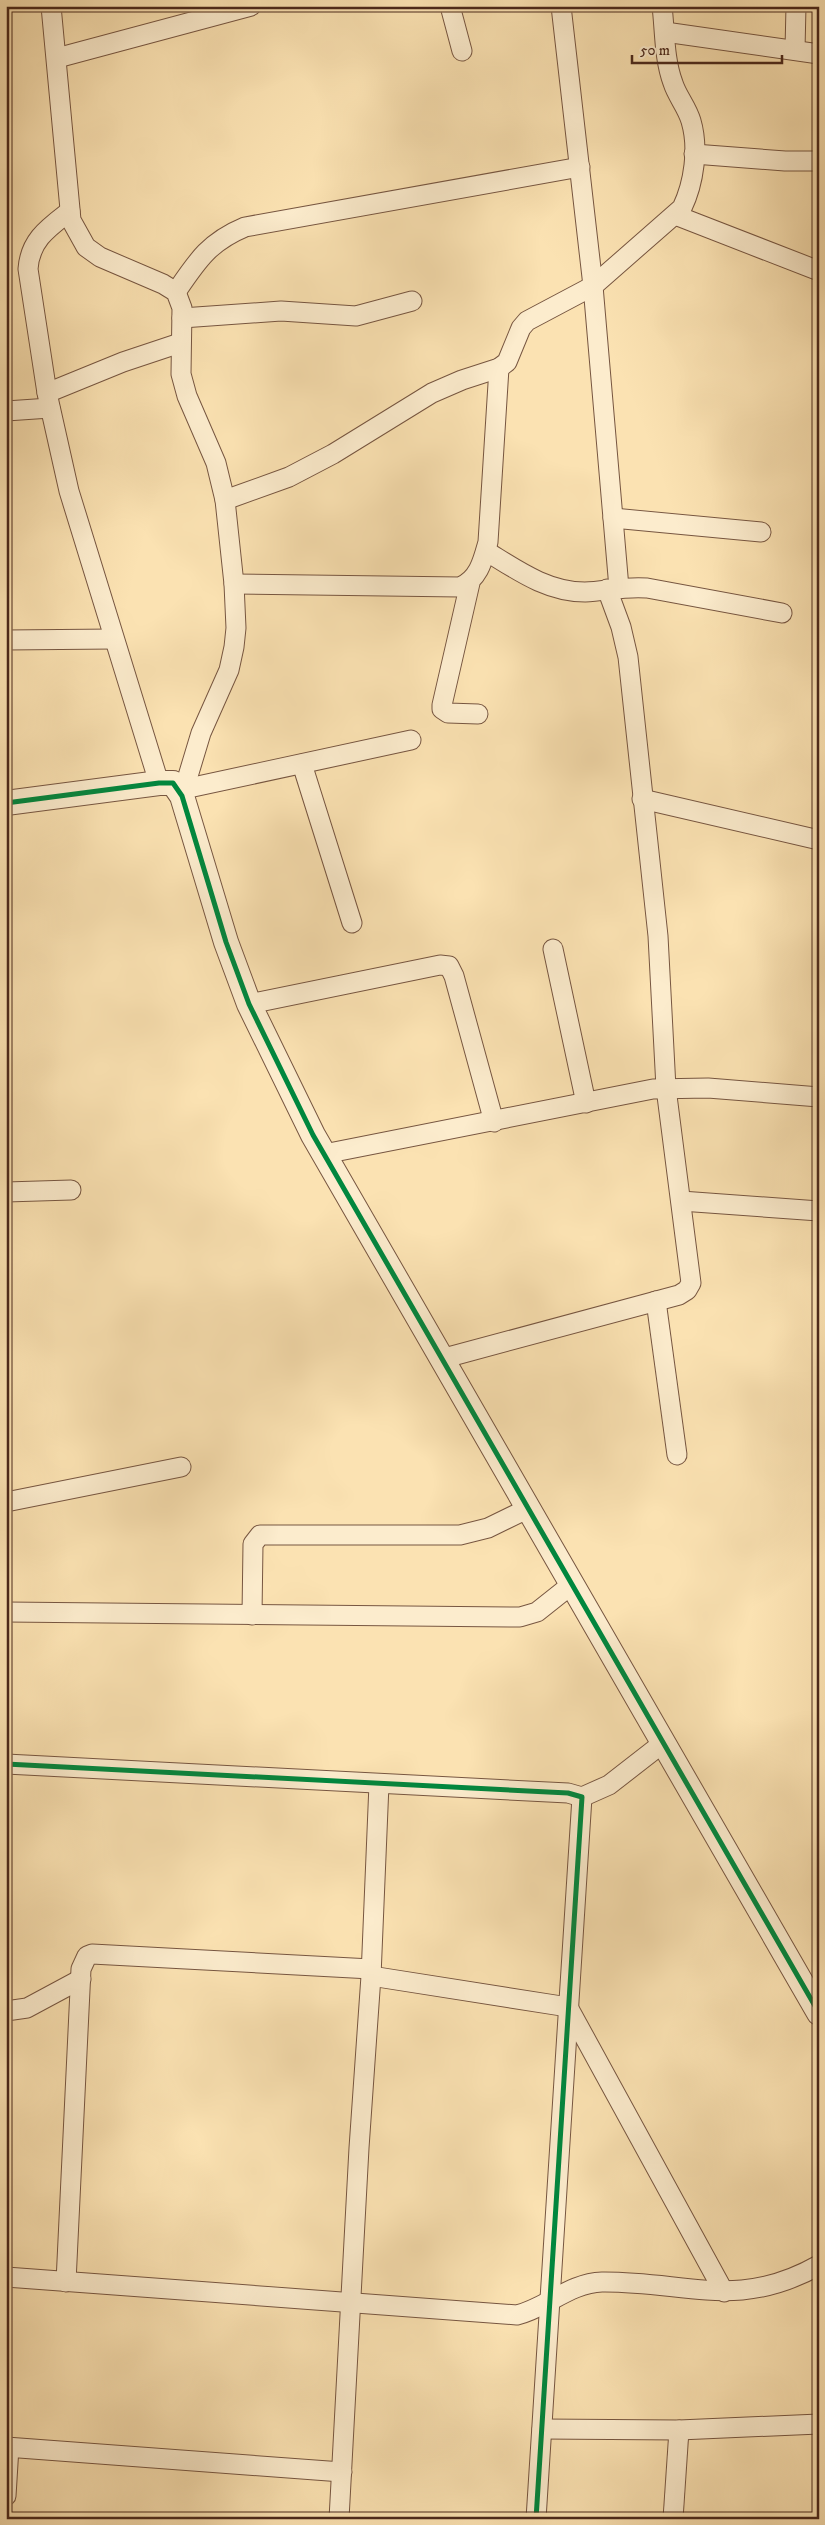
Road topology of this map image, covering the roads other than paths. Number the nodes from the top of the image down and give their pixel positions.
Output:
1 (51, 6) edge
2 (251, 6) edge
3 (450, 6) edge
4 (561, 6) edge
5 (662, 6) edge
6 (796, 6) edge
7 (665, 32) junction
8 (795, 50) junction
9 (462, 51) dead end
10 (819, 54) edge
11 (57, 58) junction
12 (694, 154) junction
13 (819, 161) edge
14 (580, 167) junction
15 (70, 211) junction
16 (675, 215) junction
17 (819, 271) edge
18 (593, 286) junction
19 (176, 292) junction
20 (412, 301) dead end
21 (182, 318) junction
22 (180, 343) junction
23 (499, 368) junction
24 (48, 401) junction
25 (6, 411) edge
26 (226, 500) junction
27 (613, 518) junction
28 (762, 532) dead end
29 (486, 551) junction
30 (470, 583) junction
31 (234, 584) junction
32 (613, 589) junction
33 (782, 613) dead end
34 (114, 639) junction
35 (6, 640) edge
36 (478, 714) dead end
37 (411, 740) dead end
38 (302, 764) junction
39 (159, 783) junction
40 (183, 792) junction
41 (642, 799) junction
42 (6, 803) edge
43 (819, 840) edge
44 (352, 923) dead end
45 (553, 949) dead end
46 (249, 1004) junction
47 (666, 1088) junction
48 (819, 1097) edge
49 (586, 1103) junction
50 (494, 1122) junction
51 (324, 1154) junction
52 (71, 1190) dead end
53 (6, 1192) edge
54 (681, 1201) junction
55 (819, 1211) edge
56 (656, 1301) junction
57 (441, 1359) junction
58 (677, 1455) dead end
59 (181, 1467) dead end
60 (6, 1502) edge
61 (527, 1509) junction
62 (571, 1585) junction
63 (6, 1612) edge
64 (252, 1615) junction
65 (663, 1743) junction
66 (6, 1764) edge
67 (379, 1784) junction
68 (582, 1797) junction
69 (371, 1973) junction
70 (81, 1979) junction
71 (568, 2007) junction
72 (6, 2011) edge
73 (819, 2013) edge
74 (819, 2265) edge
75 (6, 2277) edge
76 (66, 2282) junction
77 (724, 2292) junction
78 (550, 2300) junction
79 (351, 2302) junction
80 (819, 2424) edge
81 (542, 2428) junction
82 (679, 2430) junction
83 (8, 2447) edge
84 (342, 2472) junction
85 (6, 2496) edge
86 (339, 2519) edge
87 (536, 2519) edge
88 (673, 2519) edge

1 - 11 street
2 - 11 street
3 - 9 street
4 - 14 street
5 - 7 street
6 - 8 street
7 - 8 street
7 - 12 street
8 - 10 street
11 - 15 street
12 - 13 street
12 - 16 street
14 - 18 street
14 - 19 street
15 - 19 street
15 - 24 street
16 - 17 street
16 - 18 street
18 - 23 street
18 - 27 street
19 - 21 street
20 - 21 street
21 - 22 street
22 - 24 street
22 - 26 street
23 - 26 street
23 - 29 street
24 - 25 street
24 - 34 street
26 - 31 street
27 - 28 street
27 - 32 street
29 - 30 street
29 - 32 street
30 - 31 street
30 - 36 street
31 - 40 street
32 - 33 street
32 - 41 street
34 - 35 street
34 - 39 street
37 - 38 street
38 - 40 street
38 - 44 street
39 - 40 street
39 - 42 street
40 - 46 street
41 - 43 street
41 - 47 street
45 - 49 street
46 - 50 street
46 - 51 street
47 - 48 street
47 - 49 street
47 - 54 street
49 - 50 street
50 - 51 street
51 - 57 street
52 - 53 street
54 - 55 street
54 - 56 street
56 - 57 street
56 - 58 street
57 - 61 street
59 - 60 street
61 - 62 street
61 - 64 street
62 - 64 street
62 - 65 street
63 - 64 street
65 - 68 street
65 - 73 street
66 - 67 street
67 - 68 street
67 - 69 street
68 - 71 street
69 - 70 street
69 - 71 street
69 - 79 street
70 - 72 street
70 - 76 street
71 - 77 street
71 - 78 street
74 - 77 street
75 - 76 street
76 - 79 street
77 - 78 street
78 - 79 street
78 - 81 street
79 - 84 street
80 - 82 street
81 - 82 street
81 - 87 street
82 - 88 street
83 - 84 street
83 - 85 street
84 - 86 street

